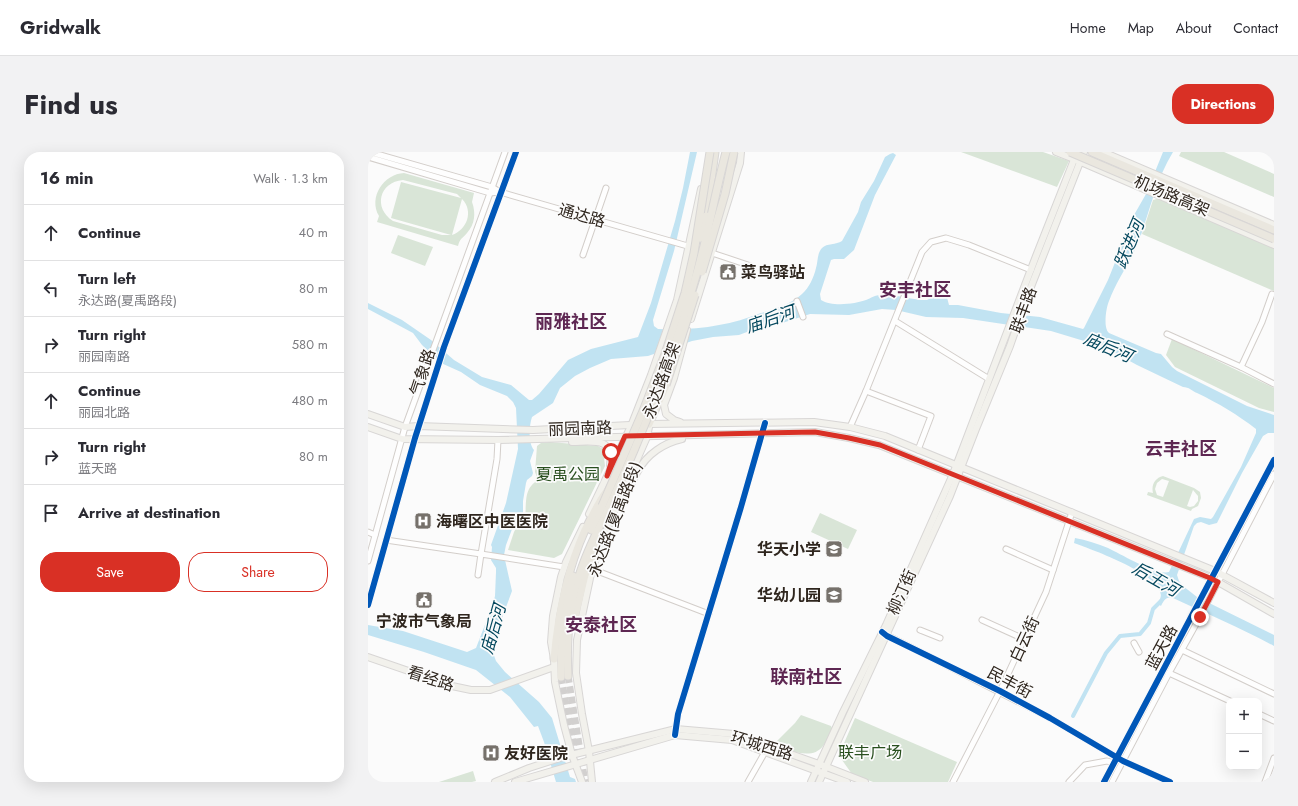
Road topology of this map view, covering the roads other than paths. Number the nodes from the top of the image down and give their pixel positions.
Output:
1 (370, 152) edge
2 (505, 152) edge
3 (516, 152) edge
4 (709, 152) edge
5 (715, 152) edge
6 (726, 152) edge
7 (734, 152) edge
8 (740, 152) edge
9 (1056, 152) edge
10 (1070, 152) edge
11 (1077, 152) edge
12 (1084, 152) edge
13 (1092, 152) edge
14 (1103, 152) edge
15 (368, 157) edge
16 (1077, 160) junction
17 (492, 187) junction
18 (606, 188) dead end
19 (500, 192) junction
20 (490, 193) junction
21 (711, 218) junction
22 (596, 219) junction
23 (1274, 225) edge
24 (1274, 230) edge
25 (1273, 243) edge
26 (689, 247) junction
27 (705, 251) junction
28 (694, 253) junction
29 (712, 253) junction
30 (583, 254) dead end
31 (751, 266) dead end
32 (1031, 270) junction
33 (1272, 294) dead end
34 (1024, 297) junction
35 (797, 301) dead end
36 (803, 317) dead end
37 (895, 322) junction
38 (685, 330) junction
39 (1167, 334) dead end
40 (1241, 367) junction
41 (989, 379) junction
42 (1274, 384) edge
43 (866, 391) junction
44 (368, 414) edge
45 (765, 423) junction
46 (649, 424) junction
47 (696, 424) junction
48 (418, 426) junction
49 (630, 426) junction
50 (368, 427) edge
51 (406, 427) junction
52 (850, 427) junction
53 (763, 433) junction
54 (625, 436) junction
55 (696, 436) junction
56 (647, 437) junction
57 (414, 438) junction
58 (402, 439) junction
59 (555, 439) junction
60 (498, 440) junction
61 (918, 450) junction
62 (1274, 460) edge
63 (959, 466) junction
64 (1274, 474) edge
65 (956, 475) junction
66 (607, 476) junction
67 (605, 509) junction
68 (1072, 512) junction
69 (1069, 521) junction
70 (368, 532) edge
71 (375, 535) junction
72 (605, 535) junction
73 (386, 540) junction
74 (1006, 549) dead end
75 (482, 554) junction
76 (368, 561) edge
77 (564, 567) junction
78 (592, 569) junction
79 (1053, 570) junction
80 (1214, 571) junction
81 (478, 575) dead end
82 (1222, 575) junction
83 (1210, 578) junction
84 (1218, 582) junction
85 (1274, 603) edge
86 (368, 605) edge
87 (709, 614) junction
88 (1274, 614) edge
89 (982, 620) dead end
90 (920, 630) dead end
91 (885, 634) junction
92 (940, 638) dead end
93 (1024, 639) junction
94 (1134, 643) dead end
95 (567, 644) junction
96 (1182, 650) junction
97 (1139, 652) dead end
98 (368, 657) edge
99 (554, 659) junction
100 (554, 667) junction
101 (1169, 673) junction
102 (1000, 691) junction
103 (1274, 694) edge
104 (1226, 699) edge
105 (1262, 715) edge
106 (1274, 721) edge
107 (676, 732) junction
108 (588, 751) junction
109 (765, 752) junction
110 (572, 755) junction
111 (1117, 757) junction
112 (1274, 758) edge
113 (590, 760) junction
114 (1123, 761) junction
115 (1114, 763) junction
116 (576, 764) junction
117 (819, 764) junction
118 (825, 770) junction
119 (816, 771) junction
120 (495, 782) edge
121 (515, 782) edge
122 (582, 782) edge
123 (592, 782) edge
124 (748, 782) edge
125 (811, 782) edge
126 (819, 782) edge
127 (847, 782) edge
128 (865, 782) edge
129 (953, 782) edge
130 (1069, 782) edge
131 (1104, 782) edge
132 (1112, 782) edge
133 (1170, 782) edge
134 (1265, 782) edge

1 - 17 street, 通达路
2 - 17 street, 气象路
3 - 19 street, 气象路
4 - 26 main road
4 - 28 highway, bridge
5 - 28 highway, bridge
6 - 21 highway, bridge
6 - 27 main road
7 - 46 highway, bridge
8 - 21 highway, bridge
8 - 29 main road
9 - 16 main road
10 - 25 highway, 机场路高架, bridge
11 - 16 main road, 联丰路
12 - 16 main road, 联丰路
13 - 24 highway, 机场路高架
14 - 23 main road
15 - 20 street, 通达路
16 - 25 main road
16 - 32 main road, 联丰路
16 - 34 main road, 联丰路
17 - 19 street, 通达路
17 - 20 street, 气象路
18 - 22 street
19 - 20 street, 通达路
19 - 22 street, 通达路
19 - 48 street, 气象路
20 - 51 street, 气象路
21 - 67 highway, 永达路高架, bridge
22 - 26 street, 通达路
22 - 30 street
26 - 27 street, 通达路
26 - 49 main road, 永达路(夏禹路段)
27 - 29 street, 通达路
27 - 38 main road
28 - 67 highway, 永达路高架, bridge
29 - 31 street, 通达路
29 - 38 main road
32 - 34 main road, 联丰路
32 - 37 street
33 - 40 street
34 - 41 main road, 联丰路
34 - 63 main road, 联丰路
35 - 36 street
37 - 41 street
37 - 43 street
38 - 46 main road, 永达路(夏禹路段), bridge
38 - 47 main road
39 - 40 street
40 - 42 street
41 - 63 main road, 联丰路
43 - 52 street
43 - 61 street
44 - 51 main road
45 - 47 main road, 丽园南路
45 - 52 main road, 丽园南路
45 - 53 street
46 - 47 main road, 丽园南路
46 - 49 main road, 丽园南路
46 - 56 main road, 永达路(夏禹路段)
48 - 49 main road, 丽园南路
48 - 51 main road
48 - 57 street, 气象路
49 - 54 main road, 永达路(夏禹路段)
50 - 58 main road
51 - 58 street, 气象路
52 - 61 main road, 丽园南路
53 - 55 main road, 丽园南路
53 - 65 main road, 丽园南路
53 - 87 street
54 - 56 main road, 丽园南路
54 - 59 main road, 丽园南路
54 - 66 main road, 永达路(夏禹路段)
55 - 56 main road, 丽园南路
55 - 67 main road
56 - 67 main road, 永达路(夏禹路段)
57 - 58 main road
57 - 60 main road
57 - 73 street, 气象路
58 - 71 street, 气象路
59 - 60 main road, 丽园南路
59 - 66 main road
60 - 75 street
61 - 63 main road, 丽园南路
62 - 80 street, 蓝天路
63 - 65 main road, 柳汀街
63 - 68 main road, 丽园南路
64 - 82 street, 蓝天路
65 - 69 main road, 丽园南路
65 - 91 main road, 柳汀街
66 - 77 main road, 永达路(夏禹路段)
67 - 72 main road, 永达路(夏禹路段)
67 - 95 highway, 永达路高架
67 - 95 highway, 永达路高架
67 - 99 highway
68 - 69 street, 白云街
68 - 80 main road, 丽园南路
69 - 79 street, 白云街
69 - 83 main road, 丽园南路
70 - 71 street
71 - 76 street, 气象路
72 - 78 main road, 永达路(夏禹路段)
72 - 95 highway
73 - 75 street
73 - 86 street, 气象路
74 - 79 street
75 - 77 street
75 - 81 street
77 - 99 main road, 永达路(夏禹路段)
78 - 87 street
78 - 108 main road, 永达路(夏禹路段)
79 - 93 street, 白云街
80 - 82 main road, 丽园南路
80 - 83 street, 蓝天路
82 - 84 street, 蓝天路
82 - 85 main road, 丽园南路
83 - 84 main road, 丽园南路
83 - 111 street, 蓝天路
84 - 88 main road, 丽园南路
84 - 96 street, 蓝天路
87 - 107 street
89 - 93 street
90 - 92 street
91 - 102 street, 民丰街
91 - 117 main road, 柳汀街
91 - 118 main road, 柳汀街
93 - 102 street, 白云街
94 - 97 street
96 - 101 street, 蓝天路
96 - 103 street
98 - 100 main road, 看经路
99 - 100 main road, 永达路(夏禹路段)
100 - 110 main road, 永达路(夏禹路段)
101 - 104 street
101 - 114 street, 蓝天路
102 - 111 street, 民丰街
102 - 129 street, 白云街
105 - 106 street
107 - 108 main road, 环城西路
107 - 109 main road, 环城西路
107 - 113 main road, 环城西路
107 - 117 main road, 环城西路
108 - 110 main road, 环城西路
108 - 113 main road, 永达路(夏禹路段)
109 - 119 main road, 环城西路
109 - 124 street
110 - 116 main road, 永达路(夏禹路段)
110 - 120 main road, 环城西路
111 - 114 street, 民丰街
111 - 115 street, 蓝天路
112 - 134 street
113 - 116 main road, 环城西路
113 - 123 main road, 永达路(夏禹路段)
114 - 132 street, 蓝天路
114 - 133 street, 民丰街
115 - 130 street
115 - 131 street, 蓝天路
116 - 121 main road, 环城西路
116 - 122 main road, 永达路(夏禹路段)
117 - 118 main road, 环城西路
117 - 119 main road, 柳汀街
118 - 119 main road, 环城西路
118 - 126 main road, 柳汀街
118 - 127 main road, 环城西路
118 - 128 main road, 环城西路
119 - 125 main road, 柳汀街

